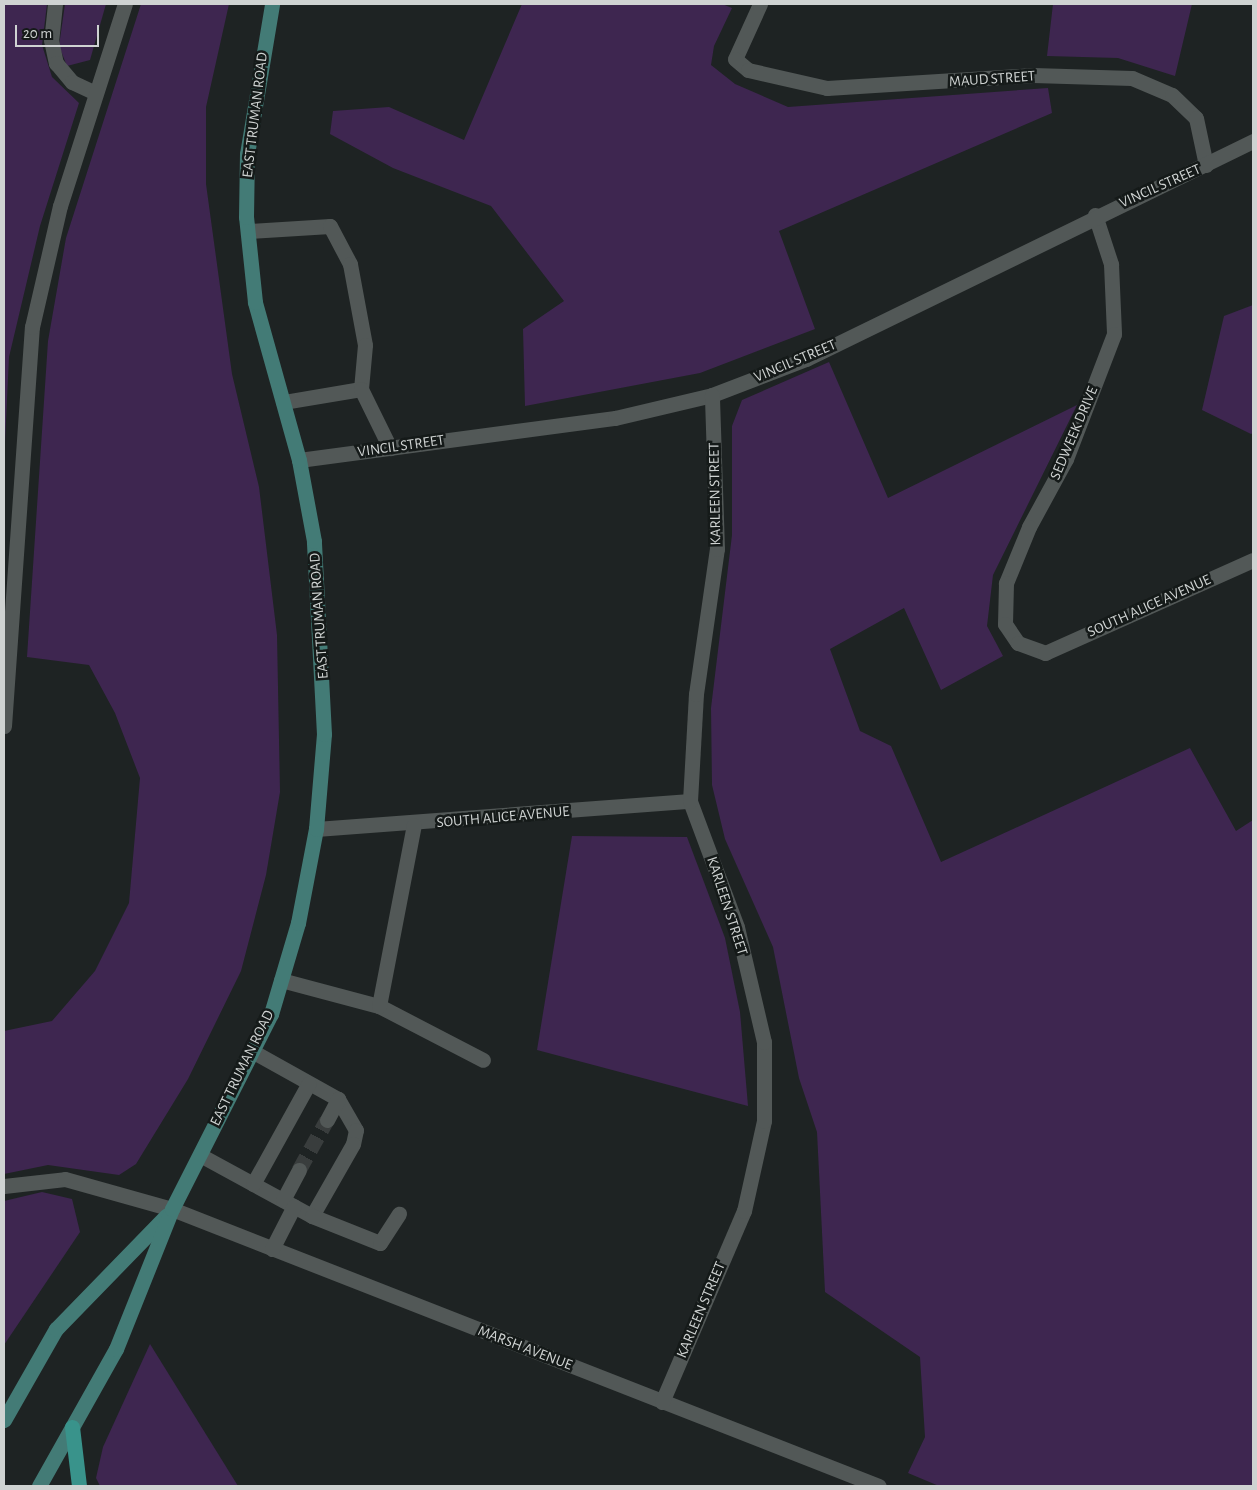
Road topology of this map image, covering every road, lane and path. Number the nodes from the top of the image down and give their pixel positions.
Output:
1 (55, 4) edge
2 (126, 4) edge
3 (272, 4) edge
4 (760, 4) edge
5 (96, 93) junction
6 (1253, 140) edge
7 (1206, 164) junction
8 (1095, 215) junction
9 (248, 231) junction
10 (361, 389) junction
11 (712, 395) junction
12 (282, 402) junction
13 (390, 448) junction
14 (298, 460) junction
15 (1253, 560) edge
16 (1045, 653) joint
17 (4, 726) edge
18 (690, 801) junction
19 (414, 824) junction
20 (316, 829) junction
21 (280, 980) junction
22 (380, 1006) junction
23 (252, 1051) junction
24 (483, 1060) dead end
25 (309, 1083) junction
26 (338, 1099) junction
27 (327, 1120) tunnel mouth
28 (200, 1155) junction
29 (299, 1170) tunnel mouth
30 (253, 1184) junction
31 (4, 1186) edge
32 (288, 1203) junction
33 (172, 1210) junction
34 (400, 1214) dead end
35 (312, 1216) junction
36 (272, 1248) junction
37 (662, 1402) junction
38 (4, 1420) edge
39 (72, 1427) junction
40 (39, 1486) edge
41 (79, 1486) edge
42 (878, 1486) edge

1 - 5 street
2 - 5 street
3 - 9 main road, EAST TRUMAN ROAD
4 - 7 street, MAUD STREET
5 - 17 street
6 - 7 street, VINCIL STREET
7 - 8 street, VINCIL STREET
8 - 11 street, VINCIL STREET
8 - 16 street, SEDWEEK DRIVE
9 - 10 street
9 - 12 main road, EAST TRUMAN ROAD
10 - 12 street
10 - 13 street
11 - 13 street, VINCIL STREET
11 - 18 street, KARLEEN STREET
12 - 14 main road, EAST TRUMAN ROAD
13 - 14 street, VINCIL STREET
14 - 20 main road, EAST TRUMAN ROAD
15 - 16 street, SOUTH ALICE AVENUE
18 - 19 street, SOUTH ALICE AVENUE
18 - 37 street, KARLEEN STREET
19 - 20 street, SOUTH ALICE AVENUE
19 - 22 street
20 - 21 main road, EAST TRUMAN ROAD
21 - 22 street
21 - 23 main road, EAST TRUMAN ROAD
22 - 24 street
23 - 25 street
23 - 28 main road, EAST TRUMAN ROAD
25 - 26 street
25 - 30 street
26 - 27 street
26 - 35 street
28 - 30 street
28 - 33 main road, EAST TRUMAN ROAD
29 - 32 street
30 - 32 street
31 - 33 street, MARSH AVENUE
32 - 35 street
32 - 36 street
33 - 36 street, MARSH AVENUE
33 - 38 main road, EAST TRUMAN ROAD
33 - 39 main road, EAST TRUMAN ROAD
34 - 35 street
36 - 37 street, MARSH AVENUE
37 - 42 street, MARSH AVENUE
39 - 40 main road, EAST TRUMAN ROAD
39 - 41 highway

